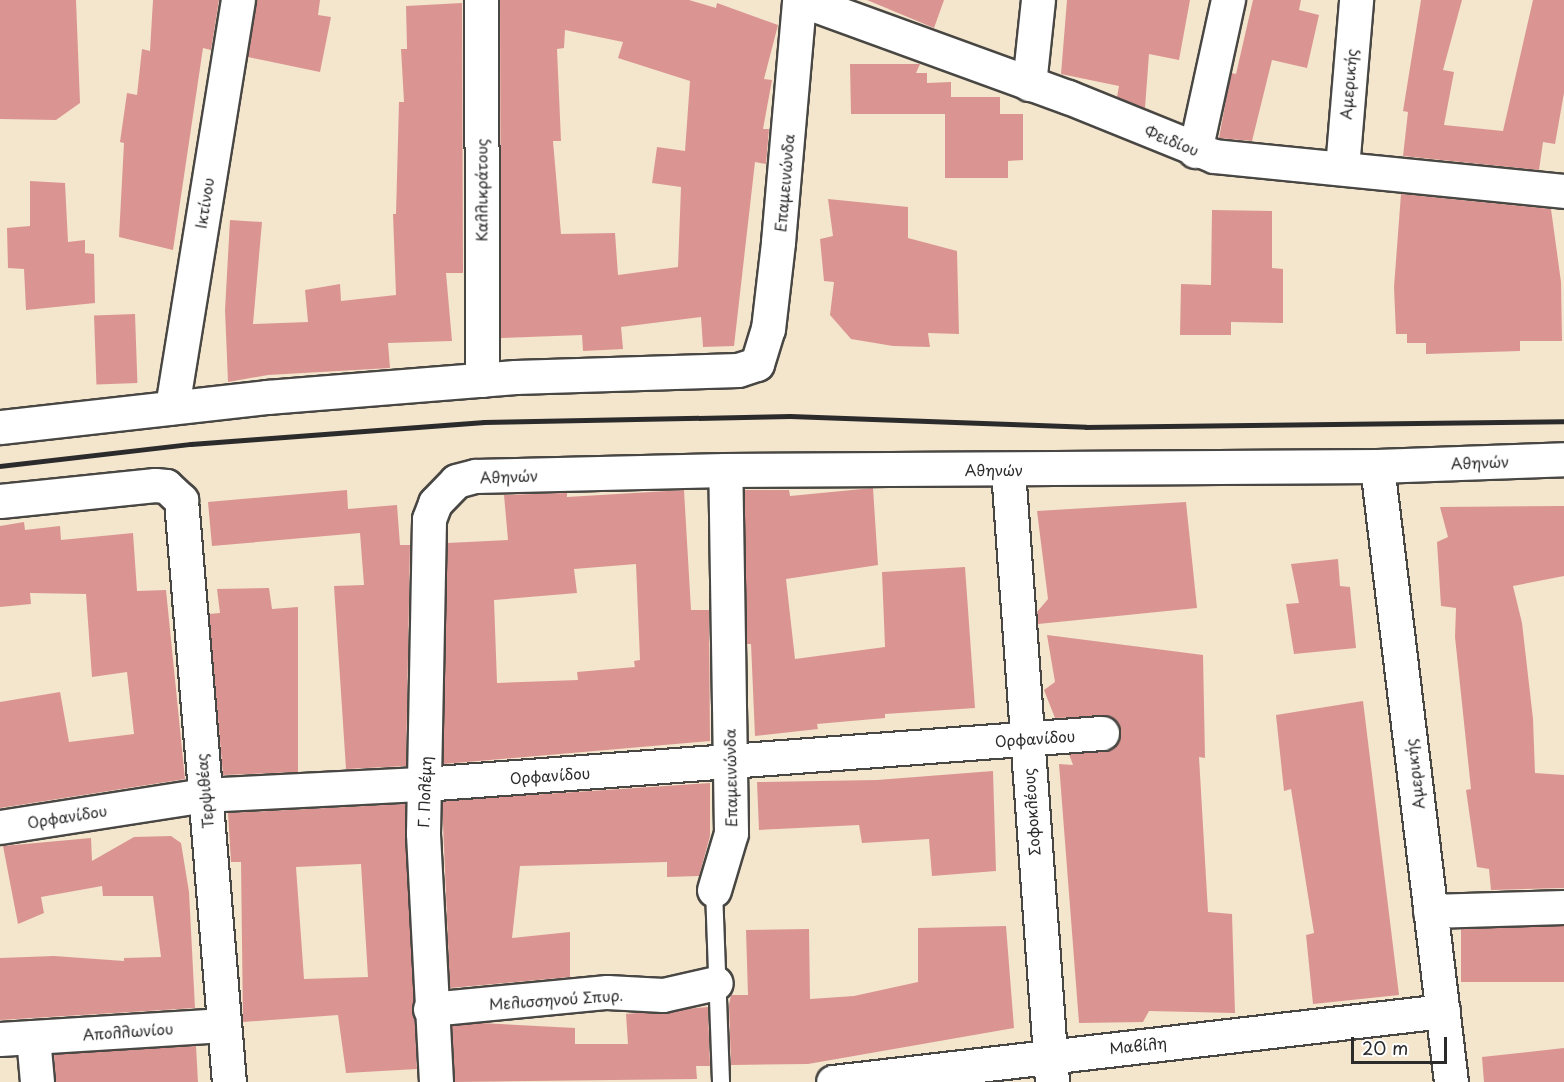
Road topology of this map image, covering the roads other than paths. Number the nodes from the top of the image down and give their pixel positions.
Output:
1 (238, 0) edge
2 (480, 0) edge
3 (800, 0) edge
4 (1038, 0) edge
5 (1228, 0) edge
6 (1356, 0) edge
7 (1029, 84) junction
8 (1196, 151) junction
9 (1342, 168) junction
10 (1564, 192) edge
11 (482, 380) junction
12 (172, 407) junction
13 (0, 427) edge
14 (1564, 459) edge
15 (1377, 466) junction
16 (725, 470) junction
17 (1008, 470) junction
18 (0, 501) edge
19 (435, 503) joint
20 (1102, 734) dead end
21 (1026, 738) junction
22 (729, 762) junction
23 (423, 784) junction
24 (204, 795) junction
25 (0, 826) edge
26 (714, 890) joint
27 (1564, 906) edge
28 (1430, 911) junction
29 (716, 983) junction
30 (430, 1009) junction
31 (1443, 1011) junction
32 (224, 1025) junction
33 (33, 1037) junction
34 (0, 1039) edge
35 (1051, 1068) edge
36 (37, 1082) edge
37 (228, 1082) edge
38 (436, 1082) edge
39 (721, 1082) edge
40 (833, 1082) edge
41 (1451, 1082) edge

1 - 12 street, Ικτίνου
2 - 11 street, Καλλικράτους
3 - 7 street, Φειδίου
3 - 11 street, Επαμεινώνδα
4 - 7 street
5 - 8 street
6 - 9 street, Αμερικής
7 - 8 street, Φειδίου
8 - 9 street, Φειδίου
9 - 10 street, Φειδίου
11 - 12 street
12 - 13 street
14 - 15 street, Αθηνών
15 - 17 street, Αθηνών
15 - 28 street, Αμερικής
16 - 17 street, Αθηνών
16 - 19 street, Αθηνών
16 - 22 street, Επαμεινώνδα
17 - 21 street, Σοφοκλέους
18 - 24 street, Τερψιθέας
19 - 23 street, Γ. Πολέμη
20 - 21 street, Ορφανίδου
21 - 22 street, Ορφανίδου
21 - 35 street, Σοφοκλέους
22 - 23 street, Ορφανίδου
22 - 26 street, Επαμεινώνδα
23 - 24 street, Ορφανίδου
23 - 30 street, Γ. Πολέμη
24 - 25 street, Ορφανίδου
24 - 32 street, Τερψιθέας
26 - 29 lane, Επαμεινώνδα
27 - 28 street
28 - 31 street, Αμερικής
29 - 30 street, Μελισσηνού Σπυρ.
29 - 39 lane, Επαμεινώνδα
30 - 38 street, Γ. Πολέμη
31 - 35 street, Μαβίλη
31 - 41 street, Αμερικής
32 - 33 street, Απολλωνίου
32 - 37 street, Τερψιθέας
33 - 34 street, Απολλωνίου
33 - 36 street
35 - 40 street, Μαβίλη

